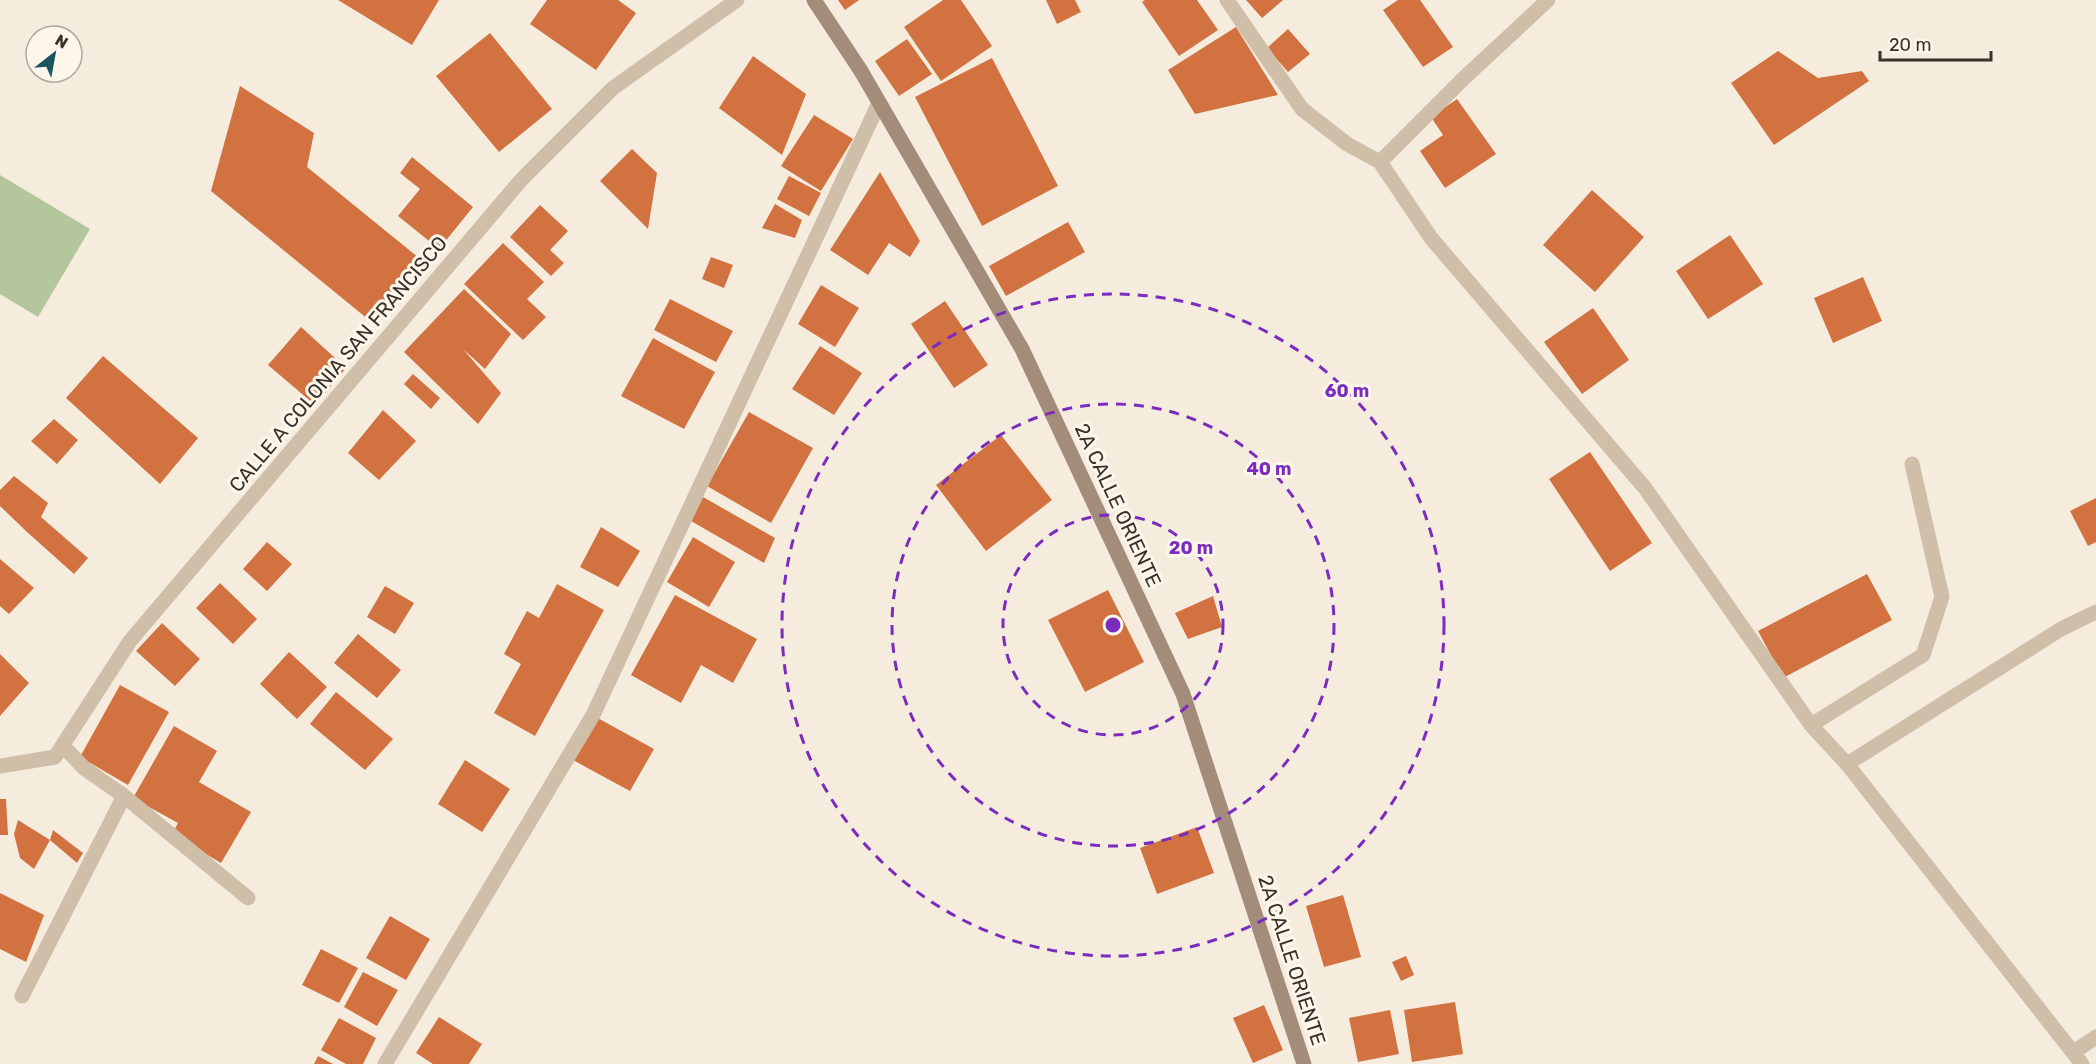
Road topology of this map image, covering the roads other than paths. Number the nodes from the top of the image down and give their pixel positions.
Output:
1 (737, 0) edge
2 (814, 0) edge
3 (1227, 0) edge
4 (1548, 0) edge
5 (879, 103) junction
6 (1380, 162) junction
7 (1912, 464) dead end
8 (2096, 612) edge
9 (1811, 725) junction
10 (63, 746) junction
11 (1847, 764) junction
12 (0, 766) edge
13 (124, 796) junction
14 (248, 898) dead end
15 (22, 996) dead end
16 (2096, 1037) edge
17 (2078, 1058) edge
18 (386, 1064) edge
19 (1304, 1064) edge

1 - 10 street, CALLE A COLONIA SAN FRANCISCO
2 - 5 street, 2A CALLE ORIENTE
3 - 6 street
4 - 6 street
5 - 18 street
5 - 19 street, 2A CALLE ORIENTE
6 - 9 street
7 - 9 street
8 - 11 street
9 - 11 street
10 - 12 street, CALLE A COLONIA SAN FRANCISCO
10 - 13 street
11 - 17 street
13 - 14 street
13 - 15 street
16 - 17 street

